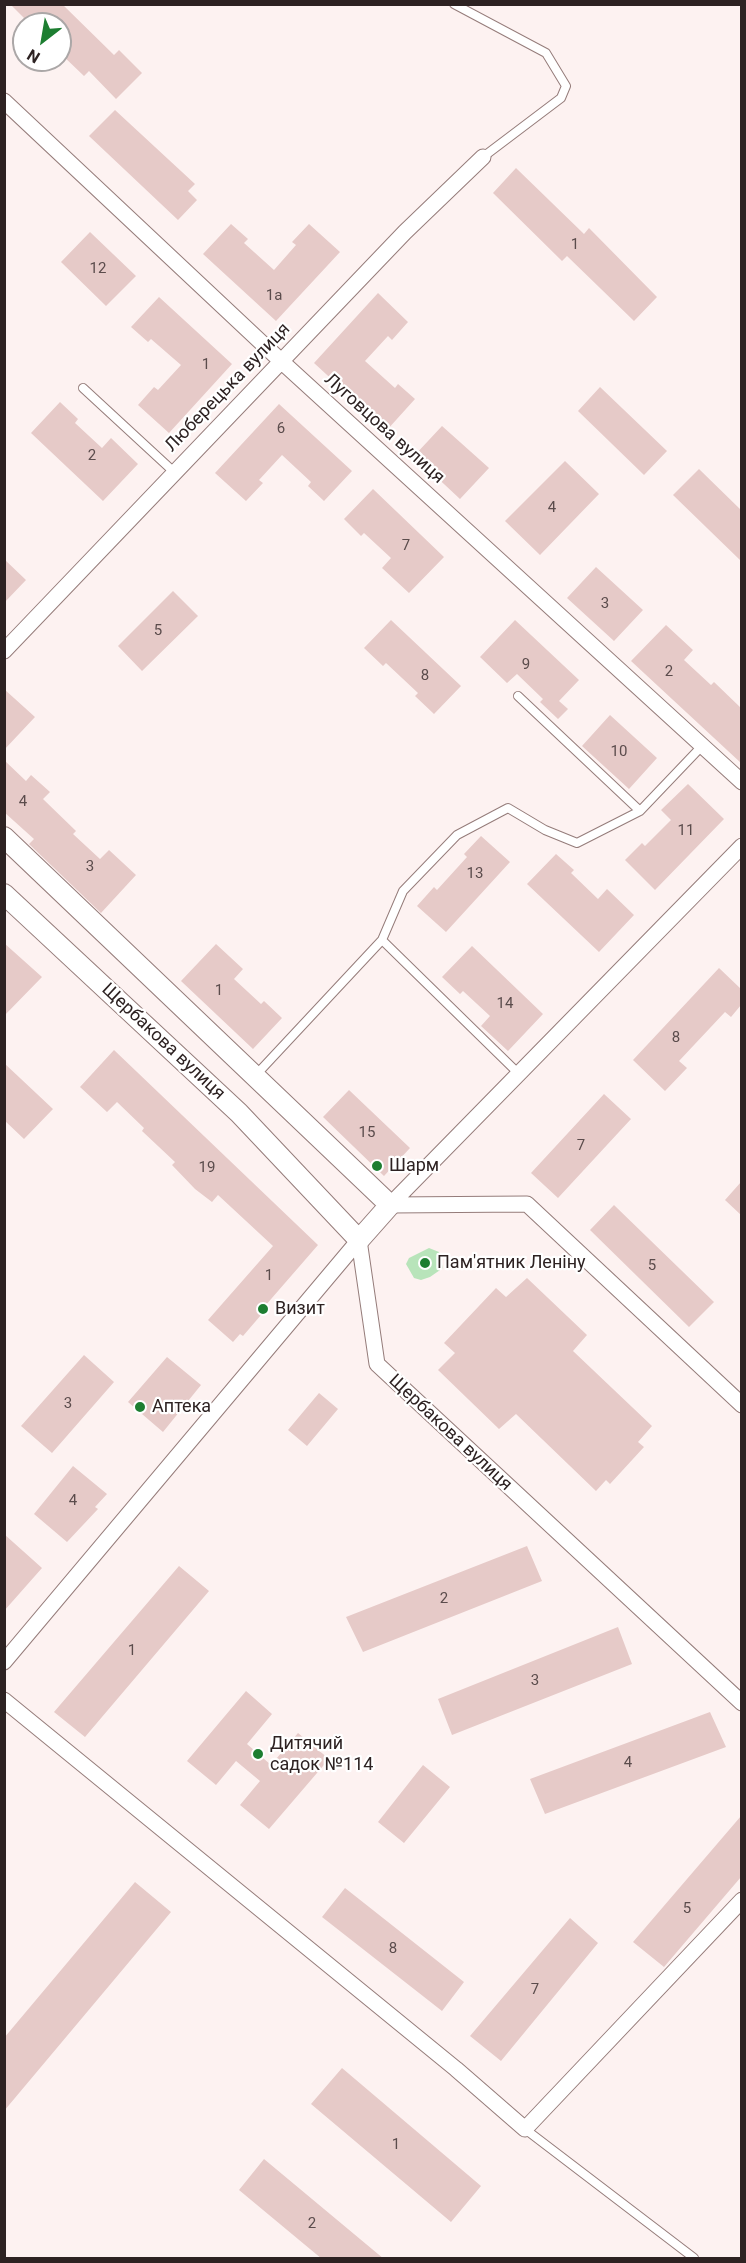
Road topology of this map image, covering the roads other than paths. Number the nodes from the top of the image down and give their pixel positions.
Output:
1 (454, 4) edge
2 (4, 101) edge
3 (483, 157) joint
4 (280, 361) junction
5 (83, 388) dead end
6 (174, 471) junction
7 (4, 651) edge
8 (518, 696) dead end
9 (702, 746) junction
10 (741, 782) edge
11 (640, 811) junction
12 (4, 837) edge
13 (741, 846) edge
14 (4, 894) edge
15 (382, 940) junction
16 (519, 1074) junction
17 (255, 1076) junction
18 (390, 1205) junction
19 (359, 1240) junction
20 (741, 1405) edge
21 (4, 1662) edge
22 (4, 1700) edge
23 (741, 1703) edge
24 (741, 1900) edge
25 (525, 2129) junction
26 (694, 2259) edge

1 - 3 lane
2 - 4 street, Луговцова вулиця
3 - 4 street, Люберецька вулиця
4 - 6 street, Люберецька вулиця
4 - 9 street, Луговцова вулиця
5 - 6 lane
6 - 7 street, Люберецька вулиця
8 - 11 lane
9 - 10 street, Луговцова вулиця
9 - 11 lane
11 - 15 lane
12 - 17 street
13 - 16 street
14 - 19 street, Щербакова вулиця
15 - 16 lane
15 - 17 lane
16 - 18 street
17 - 18 street
18 - 19 street
18 - 20 street
19 - 21 street
19 - 23 street, Щербакова вулиця
22 - 25 street
24 - 25 street
25 - 26 lane

